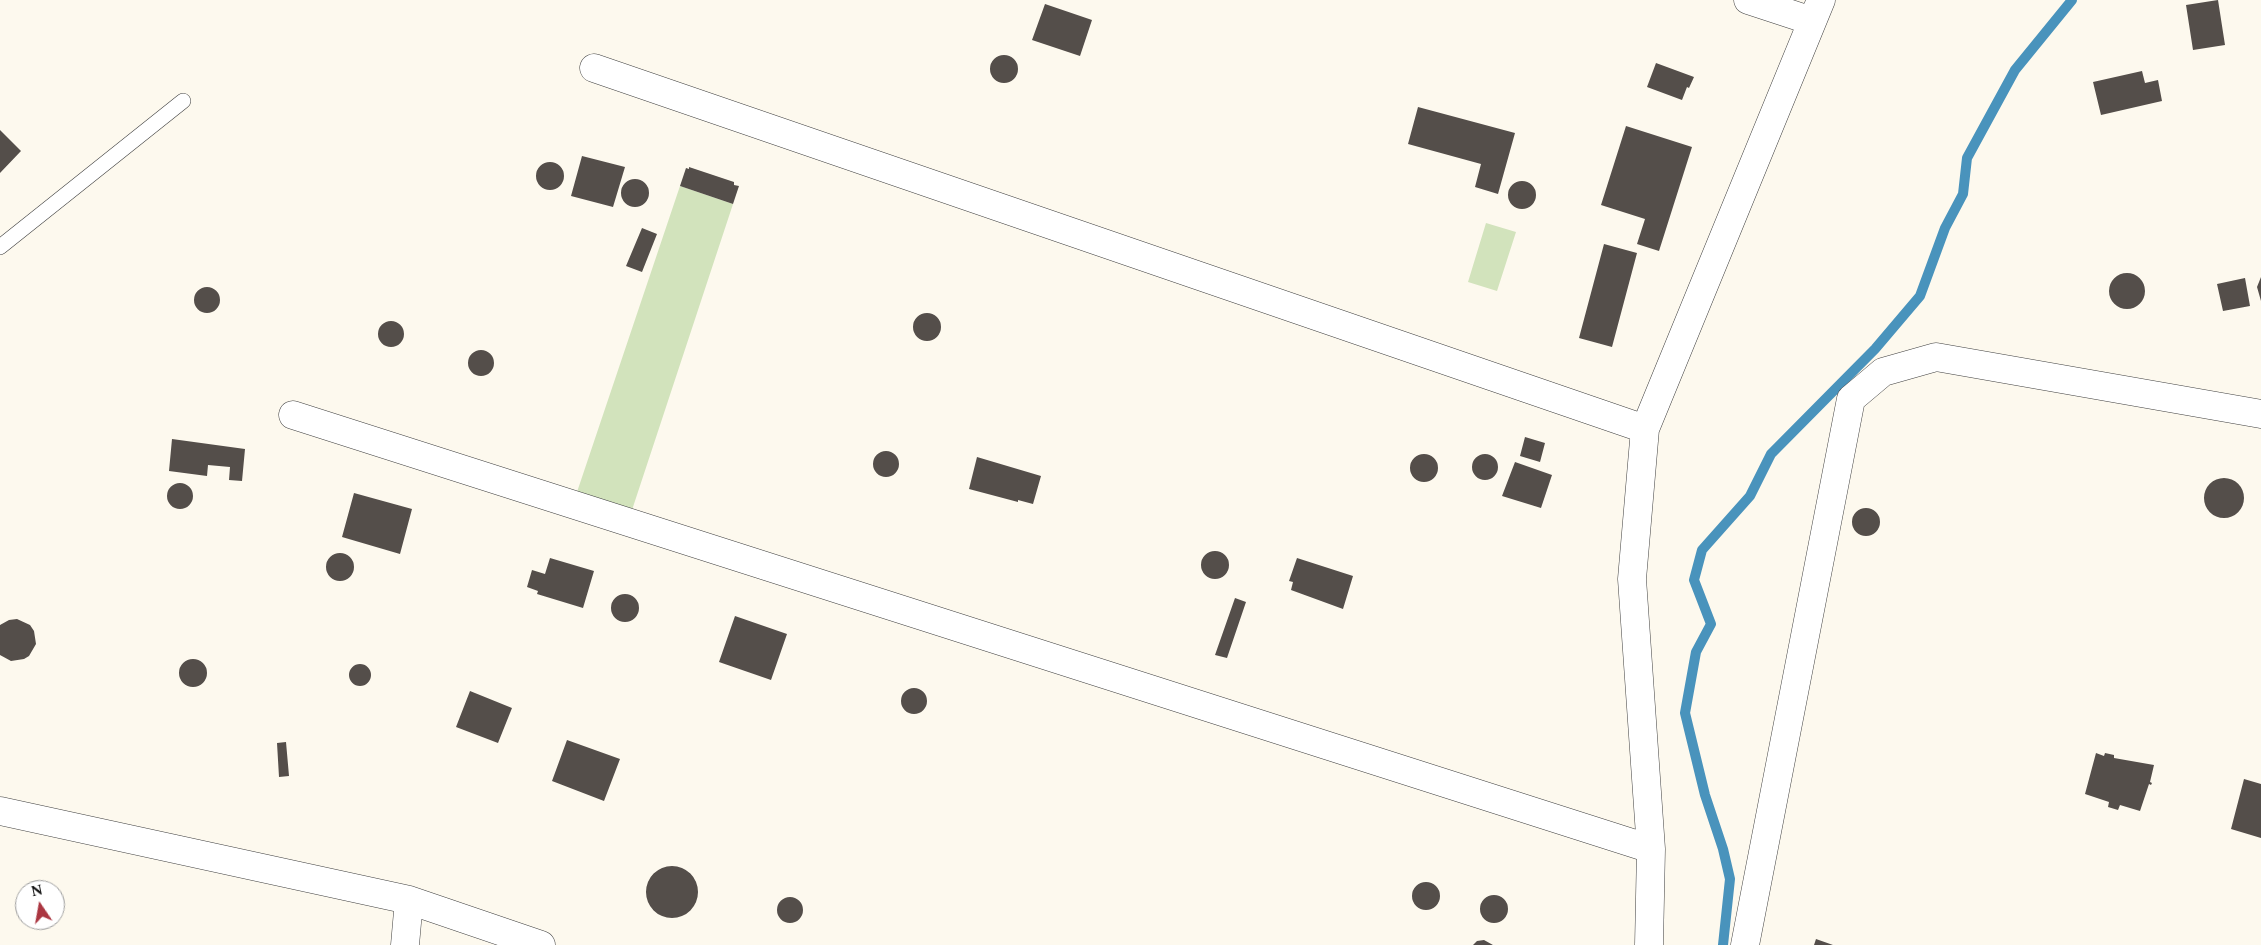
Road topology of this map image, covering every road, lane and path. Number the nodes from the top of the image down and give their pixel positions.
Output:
1 (1748, 0) edge
2 (1816, 11) edge
3 (594, 68) dead end
4 (184, 102) dead end
5 (0, 248) edge
6 (2261, 414) edge
7 (293, 415) dead end
8 (1645, 429) junction
9 (0, 811) edge
10 (1651, 849) junction
11 (409, 900) junction
12 (405, 945) edge
13 (541, 945) edge
14 (1648, 945) edge
15 (1745, 945) edge

1 - 2 street
2 - 8 street
3 - 8 street
4 - 5 lane
6 - 15 street
7 - 10 street
8 - 10 street
9 - 11 street
10 - 14 street
11 - 12 street
11 - 13 street

